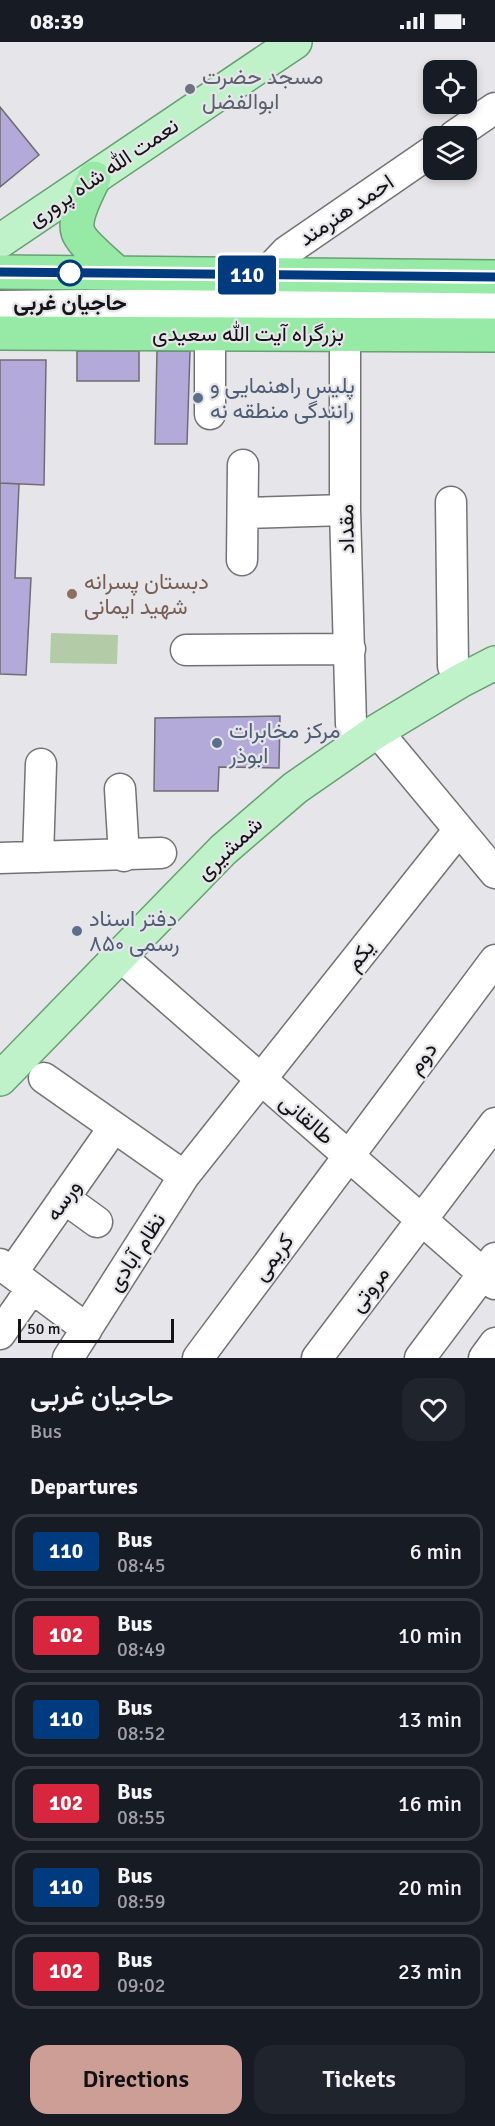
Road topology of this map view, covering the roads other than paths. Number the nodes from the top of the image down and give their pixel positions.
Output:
1 (295, 42) edge
2 (495, 108) edge
3 (469, 126) edge
4 (423, 158) edge
5 (94, 178) junction
6 (0, 241) edge
7 (0, 272) edge
8 (118, 273) junction
9 (264, 275) junction
10 (495, 277) edge
11 (0, 297) edge
12 (495, 298) edge
13 (0, 306) edge
14 (495, 306) edge
15 (0, 333) edge
16 (210, 333) junction
17 (345, 333) junction
18 (495, 335) edge
19 (210, 414) dead end
20 (243, 465) dead end
21 (451, 502) dead end
22 (345, 510) junction
23 (243, 513) junction
24 (242, 560) dead end
25 (495, 642) edge
26 (350, 649) junction
27 (186, 650) dead end
28 (495, 663) edge
29 (456, 674) junction
30 (363, 728) junction
31 (41, 764) dead end
32 (120, 789) dead end
33 (458, 831) junction
34 (161, 854) dead end
35 (124, 855) junction
36 (38, 857) junction
37 (0, 858) edge
38 (495, 873) edge
39 (112, 948) junction
40 (495, 960) edge
41 (0, 1047) edge
42 (44, 1078) dead end
43 (0, 1079) edge
44 (261, 1079) junction
45 (495, 1123) edge
46 (114, 1127) junction
47 (349, 1156) junction
48 (184, 1176) junction
49 (64, 1198) junction
50 (422, 1220) junction
51 (97, 1222) dead end
52 (491, 1272) edge
53 (15, 1275) edge
54 (87, 1329) junction
55 (0, 1334) edge
56 (495, 1343) edge
57 (68, 1358) edge
58 (198, 1358) edge
59 (317, 1358) edge
60 (420, 1358) edge
61 (484, 1358) edge

1 - 5 main road, نعمت الله شاه پروری
2 - 3 street
4 - 9 street, احمد هنرمند
5 - 6 main road, نعمت الله شاه پروری
5 - 8 highway
7 - 8 highway
8 - 9 highway
9 - 10 highway
11 - 12 street
13 - 14 street
15 - 16 highway, بزرگراه آیت الله سعیدی
16 - 17 highway, بزرگراه آیت الله سعیدی
16 - 19 street
17 - 18 highway, بزرگراه آیت الله سعیدی
17 - 22 street, مقداد
20 - 23 street
21 - 29 street
22 - 23 street
22 - 26 street, مقداد
23 - 24 street
25 - 29 main road, شمشیری
26 - 27 street
26 - 30 street, مقداد
28 - 29 main road, شمشیری
29 - 30 main road, شمشیری
30 - 33 street
30 - 39 main road, شمشیری
31 - 36 street
32 - 35 street
33 - 38 street
33 - 44 street, یکم
34 - 35 street
35 - 36 street
36 - 37 street
39 - 41 main road, شمشیری
39 - 43 main road, شمشیری
39 - 44 street, طالقانی
40 - 47 street, دوم
42 - 46 street
44 - 47 street, طالقانی
44 - 48 street, یکم
45 - 50 street, مروتی
46 - 48 street
46 - 49 street, ورسه
47 - 50 street, طالقانی
47 - 58 street, کریمی
48 - 54 street, نظام آبادی
49 - 51 street
49 - 53 street, ورسه
50 - 52 street, طالقانی
50 - 59 street, مروتی
52 - 60 street
53 - 54 street
53 - 55 street, ورسه
54 - 57 street, نظام آبادی
56 - 61 street

